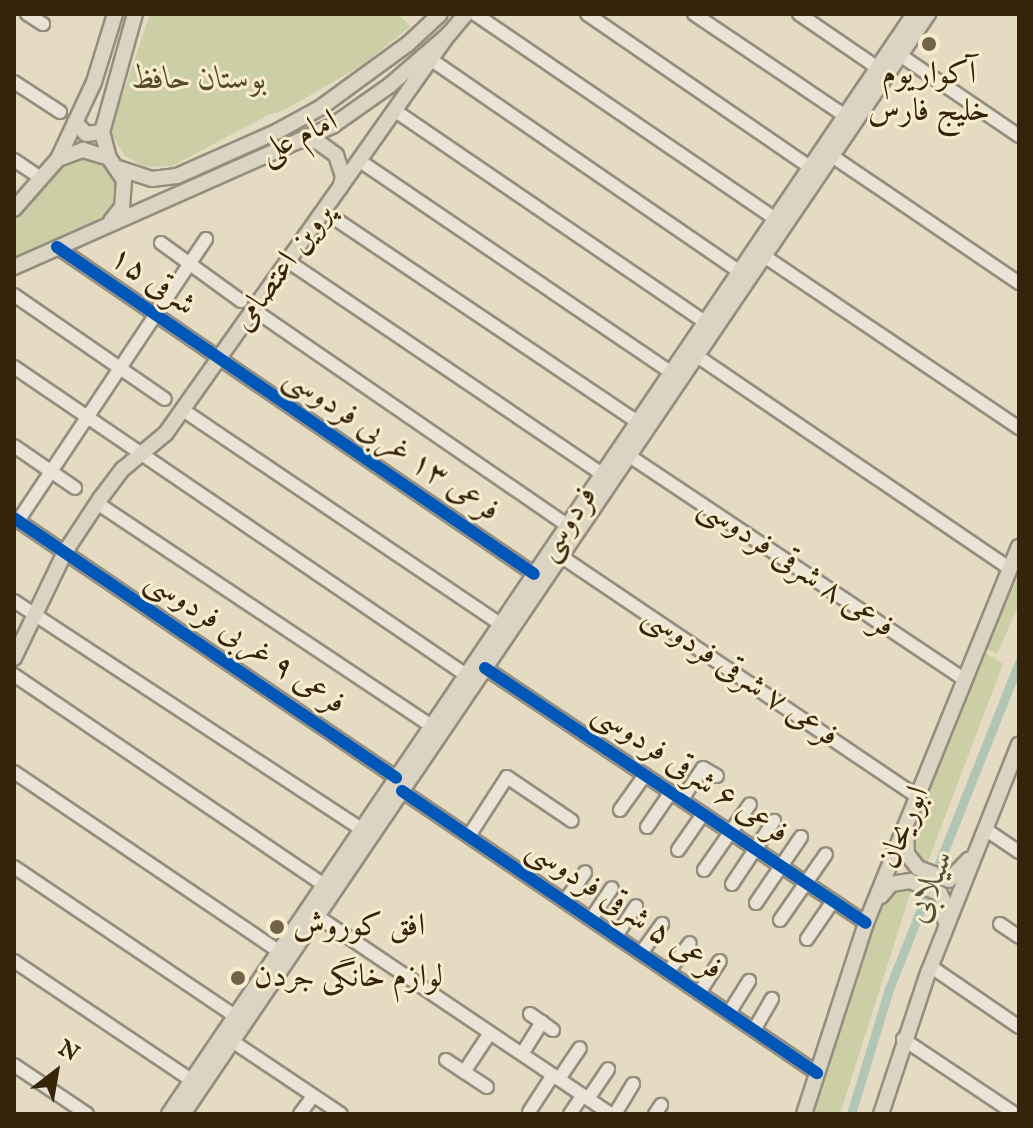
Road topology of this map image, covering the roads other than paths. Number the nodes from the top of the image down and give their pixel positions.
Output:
1 (27, 14) edge
2 (115, 14) edge
3 (135, 14) edge
4 (440, 14) edge
5 (466, 14) edge
6 (475, 14) edge
7 (587, 14) edge
8 (694, 14) edge
9 (799, 14) edge
10 (914, 14) edge
11 (928, 14) edge
12 (43, 24) dead end
13 (449, 34) junction
14 (900, 55) junction
15 (433, 61) junction
16 (878, 68) junction
17 (14, 82) edge
18 (60, 112) dead end
19 (397, 112) junction
20 (845, 116) junction
21 (75, 122) junction
22 (102, 132) junction
23 (1019, 136) edge
24 (296, 141) junction
25 (832, 156) junction
26 (58, 159) junction
27 (14, 160) edge
28 (114, 163) junction
29 (356, 167) junction
30 (810, 167) junction
31 (41, 178) junction
32 (152, 179) junction
33 (802, 191) junction
34 (338, 193) junction
35 (159, 202) junction
36 (14, 209) edge
37 (325, 212) junction
38 (775, 219) junction
39 (108, 224) junction
40 (206, 239) dead end
41 (161, 243) dead end
42 (57, 247) junction
43 (764, 256) junction
44 (289, 262) junction
45 (190, 264) junction
46 (14, 267) edge
47 (740, 272) junction
48 (1019, 283) edge
49 (14, 295) edge
50 (241, 301) dead end
51 (254, 310) junction
52 (156, 316) junction
53 (705, 322) junction
54 (697, 356) junction
55 (218, 360) junction
56 (14, 367) edge
57 (121, 368) junction
58 (671, 372) junction
59 (165, 399) dead end
60 (183, 410) junction
61 (89, 417) junction
62 (637, 422) junction
63 (1019, 428) edge
64 (14, 446) edge
65 (142, 453) junction
66 (628, 455) junction
67 (51, 471) junction
68 (602, 474) junction
69 (75, 488) dead end
70 (97, 503) junction
71 (16, 520) edge
72 (567, 525) junction
73 (1019, 547) edge
74 (65, 552) junction
75 (562, 557) junction
76 (1010, 569) junction
77 (534, 574) junction
78 (14, 601) edge
79 (34, 615) junction
80 (500, 624) junction
81 (14, 658) edge
82 (485, 668) junction
83 (14, 675) edge
84 (466, 675) junction
85 (964, 679) junction
86 (431, 726) junction
87 (1018, 750) edge
88 (14, 772) edge
89 (645, 775) junction
90 (717, 776) dead end
91 (399, 784) junction
92 (676, 796) junction
93 (918, 797) junction
94 (750, 804) dead end
95 (620, 810) dead end
96 (703, 814) junction
97 (572, 821) dead end
98 (774, 821) dead end
99 (907, 825) junction
100 (647, 827) dead end
101 (361, 829) junction
102 (985, 829) junction
103 (731, 832) junction
104 (469, 836) junction
105 (801, 837) dead end
106 (1018, 847) edge
107 (755, 848) junction
108 (678, 850) dead end
109 (976, 850) junction
110 (826, 854) dead end
111 (349, 858) junction
112 (781, 866) junction
113 (14, 867) edge
114 (704, 870) dead end
115 (585, 872) dead end
116 (806, 882) junction
117 (732, 884) dead end
118 (324, 885) junction
119 (612, 888) dead end
120 (565, 901) junction
121 (833, 901) junction
122 (756, 903) dead end
123 (874, 904) junction
124 (636, 906) dead end
125 (317, 916) junction
126 (591, 919) junction
127 (780, 920) dead end
128 (866, 923) junction
129 (662, 924) dead end
130 (1000, 924) dead end
131 (944, 932) junction
132 (616, 936) junction
133 (1019, 937) edge
134 (807, 939) dead end
135 (690, 943) dead end
136 (278, 951) junction
137 (641, 953) junction
138 (14, 961) edge
139 (720, 961) dead end
140 (930, 966) junction
141 (668, 972) junction
142 (749, 981) dead end
143 (699, 993) junction
144 (772, 999) dead end
145 (729, 1013) junction
146 (530, 1014) dead end
147 (235, 1016) junction
148 (1019, 1026) edge
149 (754, 1030) junction
150 (490, 1033) junction
151 (903, 1039) junction
152 (232, 1041) junction
153 (580, 1048) dead end
154 (522, 1054) junction
155 (446, 1060) dead end
156 (14, 1065) edge
157 (608, 1069) dead end
158 (464, 1072) junction
159 (817, 1073) junction
160 (556, 1077) junction
161 (191, 1080) junction
162 (633, 1084) dead end
163 (487, 1087) dead end
164 (313, 1096) junction
165 (586, 1097) junction
166 (529, 1112) dead end
167 (337, 1113) edge
168 (87, 1114) edge
169 (169, 1114) edge
170 (183, 1114) edge
171 (300, 1114) edge
172 (570, 1114) edge
173 (610, 1114) edge
174 (804, 1114) edge
175 (881, 1114) edge
176 (1015, 1114) edge

1 - 12 street
2 - 21 main road
3 - 22 main road
4 - 32 main road, امام علی
5 - 13 main road, امام علی
6 - 38 street
7 - 30 street
8 - 20 street
9 - 16 street
10 - 16 main road, فردوسی
11 - 14 main road, فردوسی
13 - 15 main road, پروین اعتصامی
13 - 24 main road, امام علی
14 - 23 street
14 - 25 main road, فردوسی
15 - 19 main road, پروین اعتصامی
15 - 47 street
16 - 20 main road, فردوسی
17 - 18 street
19 - 29 main road, پروین اعتصامی
19 - 53 street
20 - 30 main road, فردوسی
21 - 22 main road
21 - 26 main road
22 - 28 main road
24 - 34 main road
24 - 35 main road, امام علی
25 - 33 main road, فردوسی
25 - 48 street
26 - 28 main road
26 - 31 main road
27 - 31 street
28 - 32 main road
28 - 39 main road
29 - 34 main road, پروین اعتصامی
29 - 58 street
30 - 33 main road, فردوسی
31 - 36 main road
32 - 35 main road
33 - 38 main road, فردوسی
33 - 43 main road, فردوسی
34 - 37 main road, پروین اعتصامی
35 - 39 main road, امام علی
37 - 44 main road, پروین اعتصامی
37 - 62 street
38 - 47 main road, فردوسی
39 - 42 main road, امام علی
40 - 45 street
41 - 45 street
42 - 46 main road, امام علی
42 - 52 street, ۱۵ شرقی
43 - 54 main road, فردوسی
43 - 63 street
44 - 51 main road, پروین اعتصامی
44 - 68 street
45 - 50 street
45 - 52 street
47 - 53 main road, فردوسی
49 - 57 street
51 - 55 main road, پروین اعتصامی
51 - 72 street
52 - 55 street, ۱۵ شرقی
52 - 57 street
53 - 58 main road, فردوسی
54 - 66 main road, فردوسی
54 - 76 street
55 - 60 main road, پروین اعتصامی
55 - 77 street, فرعی ۱۳ غربی فردوسی
56 - 61 street
57 - 59 street
57 - 61 street
58 - 62 main road, فردوسی
60 - 65 main road, پروین اعتصامی
60 - 80 street
61 - 65 street
61 - 67 street
62 - 68 main road, فردوسی
64 - 67 street
65 - 70 main road, پروین اعتصامی
65 - 84 street
66 - 75 main road, فردوسی
66 - 85 street, فرعی ۸ شرقی فردوسی
67 - 69 street
67 - 71 street
68 - 72 main road, فردوسی
70 - 74 main road, پروین اعتصامی
70 - 86 street
71 - 74 street, فرعی ۹ غربی فردوسی
72 - 77 main road, فردوسی
73 - 76 main road, ابوریحان
74 - 79 main road, پروین اعتصامی
74 - 91 street, فرعی ۹ غربی فردوسی
75 - 82 main road, فردوسی
75 - 93 street, فرعی ۷ شرقی فردوسی
76 - 85 main road, ابوریحان
77 - 80 main road, فردوسی
78 - 79 street
79 - 81 main road, پروین اعتصامی
79 - 101 street
80 - 84 main road, فردوسی
82 - 89 street, فرعی ۶ شرقی فردوسی
82 - 91 main road, فردوسی
83 - 118 street
84 - 86 main road, فردوسی
85 - 93 main road, ابوریحان
86 - 91 main road, فردوسی
87 - 102 main road
88 - 136 street
89 - 92 street, فرعی ۶ شرقی فردوسی
89 - 95 street
90 - 92 street
91 - 101 main road, فردوسی
91 - 104 street, فرعی ۵ شرقی فردوسی
91 - 111 main road, فردوسی
92 - 96 street, فرعی ۶ شرقی فردوسی
92 - 100 street
93 - 99 main road, ابوریحان
94 - 103 street
96 - 103 street, فرعی ۶ شرقی فردوسی
96 - 108 street
97 - 104 street
98 - 107 street
99 - 109 main road
99 - 123 main road, ابوریحان
101 - 111 main road, فردوسی
102 - 106 street
102 - 109 main road
103 - 107 street, فرعی ۶ شرقی فردوسی
103 - 114 street
104 - 120 street, فرعی ۵ شرقی فردوسی
105 - 112 street
107 - 112 street, فرعی ۶ شرقی فردوسی
107 - 117 street
109 - 131 main road
110 - 116 street
111 - 118 main road, فردوسی
111 - 125 main road, فردوسی
112 - 116 street, فرعی ۶ شرقی فردوسی
112 - 122 street
113 - 147 street
115 - 120 street
116 - 121 street, فرعی ۶ شرقی فردوسی
116 - 127 street
118 - 136 main road, فردوسی
119 - 126 street
120 - 126 street, فرعی ۵ شرقی فردوسی
121 - 128 street, فرعی ۶ شرقی فردوسی
121 - 134 street
123 - 128 main road, ابوریحان
123 - 131 main road
124 - 132 street
125 - 150 street
125 - 152 main road, فردوسی
126 - 132 street, فرعی ۵ شرقی فردوسی
128 - 159 main road, ابوریحان
129 - 137 street
130 - 133 street
131 - 140 main road
132 - 137 street, فرعی ۵ شرقی فردوسی
135 - 141 street
136 - 147 main road, فردوسی
137 - 141 street, فرعی ۵ شرقی فردوسی
138 - 161 street
139 - 143 street
140 - 148 street
140 - 151 main road
141 - 143 street, فرعی ۵ شرقی فردوسی
142 - 145 street
143 - 145 street, فرعی ۵ شرقی فردوسی
144 - 149 street
145 - 149 street, فرعی ۵ شرقی فردوسی
146 - 154 street
147 - 161 main road, فردوسی
149 - 159 street, فرعی ۵ شرقی فردوسی
150 - 154 street
150 - 158 street
151 - 175 main road
151 - 176 street
152 - 164 street
152 - 170 main road, فردوسی
153 - 160 street
154 - 160 street
155 - 158 street
156 - 168 street
157 - 165 street
158 - 163 street
159 - 174 main road, ابوریحان
160 - 165 street
160 - 166 street
161 - 169 main road, فردوسی
162 - 173 street
164 - 167 street
164 - 171 street
165 - 172 street
165 - 173 street

